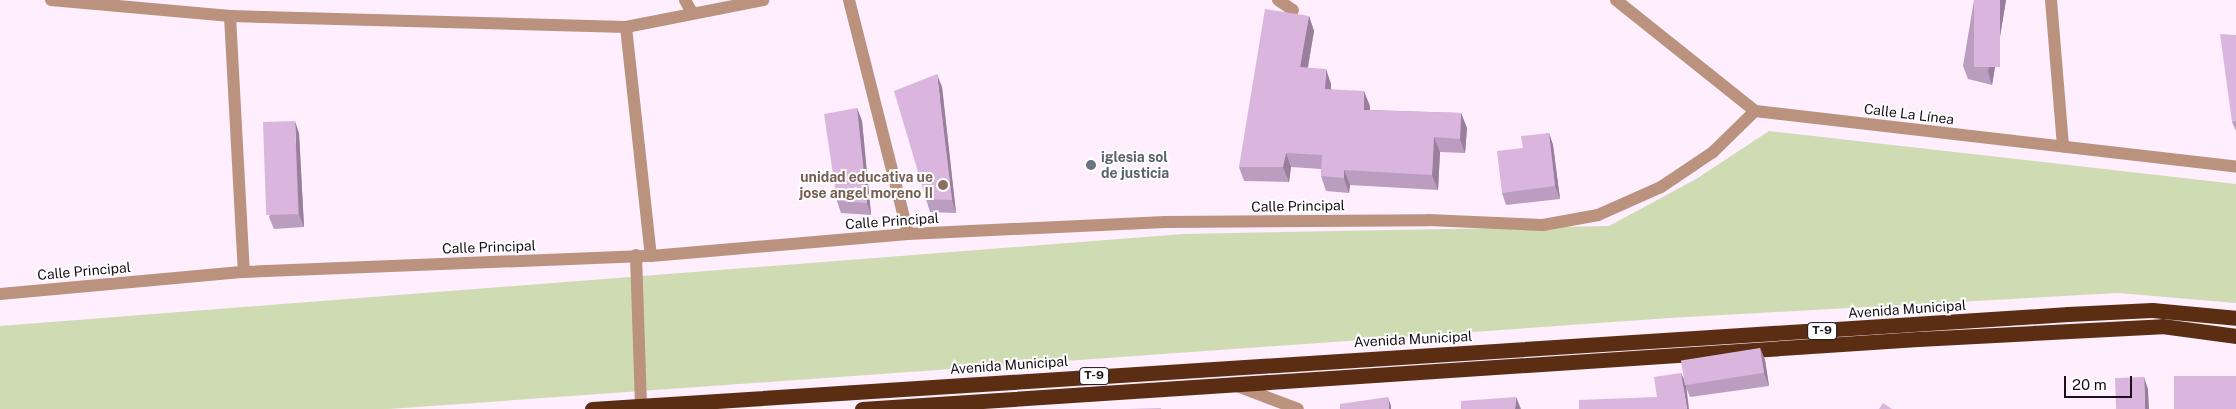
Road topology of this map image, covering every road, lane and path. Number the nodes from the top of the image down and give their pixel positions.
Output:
1 (51, 0) edge
2 (763, 0) edge
3 (849, 0) edge
4 (1278, 0) edge
5 (1616, 0) edge
6 (2051, 0) edge
7 (688, 6) edge
8 (1292, 10) dead end
9 (230, 16) junction
10 (626, 27) junction
11 (1754, 111) junction
12 (2063, 147) junction
13 (2236, 167) edge
14 (908, 234) junction
15 (636, 256) junction
16 (651, 256) junction
17 (244, 272) junction
18 (0, 294) edge
19 (2236, 318) edge
20 (2236, 336) edge
21 (1598, 351) junction
22 (1237, 386) junction
23 (641, 406) junction
24 (924, 407) edge
25 (592, 409) edge
26 (862, 409) edge
27 (1298, 409) edge

1 - 9 street
2 - 7 street
3 - 14 street
4 - 8 street
5 - 11 street
6 - 12 street
7 - 10 street
9 - 10 street
9 - 17 street
10 - 16 street
11 - 12 street, Calle La Línea
11 - 14 street, Calle Principal
12 - 13 street, Calle La Línea
14 - 16 street, Calle Principal
15 - 16 street, Calle Principal
15 - 17 street, Calle Principal
15 - 23 street
17 - 18 street, Calle Principal
19 - 21 highway, Avenida Municipal / T-9
20 - 21 highway, Avenida Municipal / T-9
21 - 22 highway, Avenida Municipal / T-9
21 - 23 highway, Avenida Municipal / T-9
22 - 24 highway, Avenida Municipal / T-9
22 - 27 street
23 - 25 highway, Avenida Municipal / T-9
24 - 26 highway, Avenida Municipal / T-9

